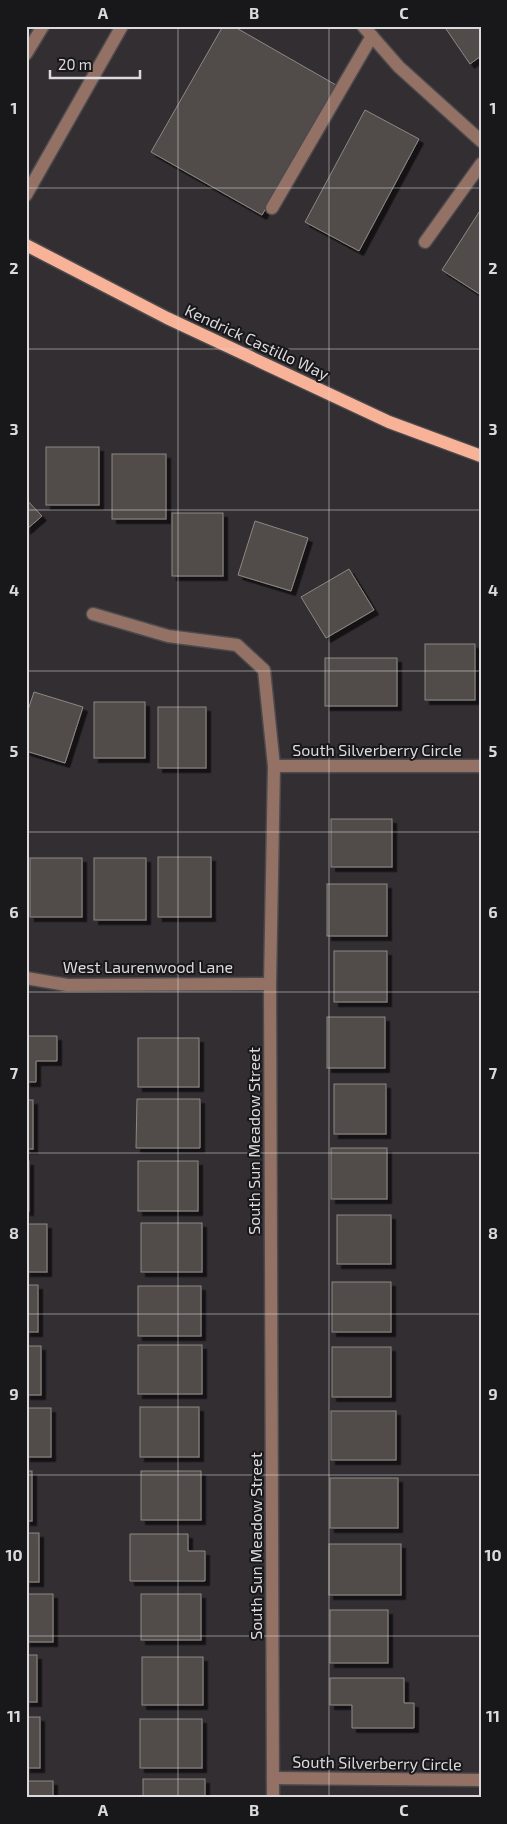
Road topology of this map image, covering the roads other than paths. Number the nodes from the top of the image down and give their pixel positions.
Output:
1 (42, 26) edge
2 (122, 26) edge
3 (363, 26) edge
4 (372, 36) junction
5 (26, 54) edge
6 (481, 141) edge
7 (481, 164) edge
8 (26, 195) edge
9 (272, 208) dead end
10 (425, 242) dead end
11 (26, 244) edge
12 (481, 456) edge
13 (93, 614) dead end
14 (274, 766) junction
15 (481, 766) edge
16 (26, 978) edge
17 (270, 984) junction
18 (273, 1778) junction
19 (481, 1780) edge
20 (273, 1798) edge

1 - 5 street
2 - 8 street
3 - 4 street
4 - 6 street
4 - 9 street
7 - 10 street
11 - 12 main road, Kendrick Castillo Way
13 - 14 street, South Sun Meadow Street
14 - 15 street, South Silverberry Circle
14 - 17 street, South Sun Meadow Street
16 - 17 street, West Laurenwood Lane
17 - 18 street, South Sun Meadow Street
18 - 19 street, South Silverberry Circle
18 - 20 street, South Sun Meadow Street

